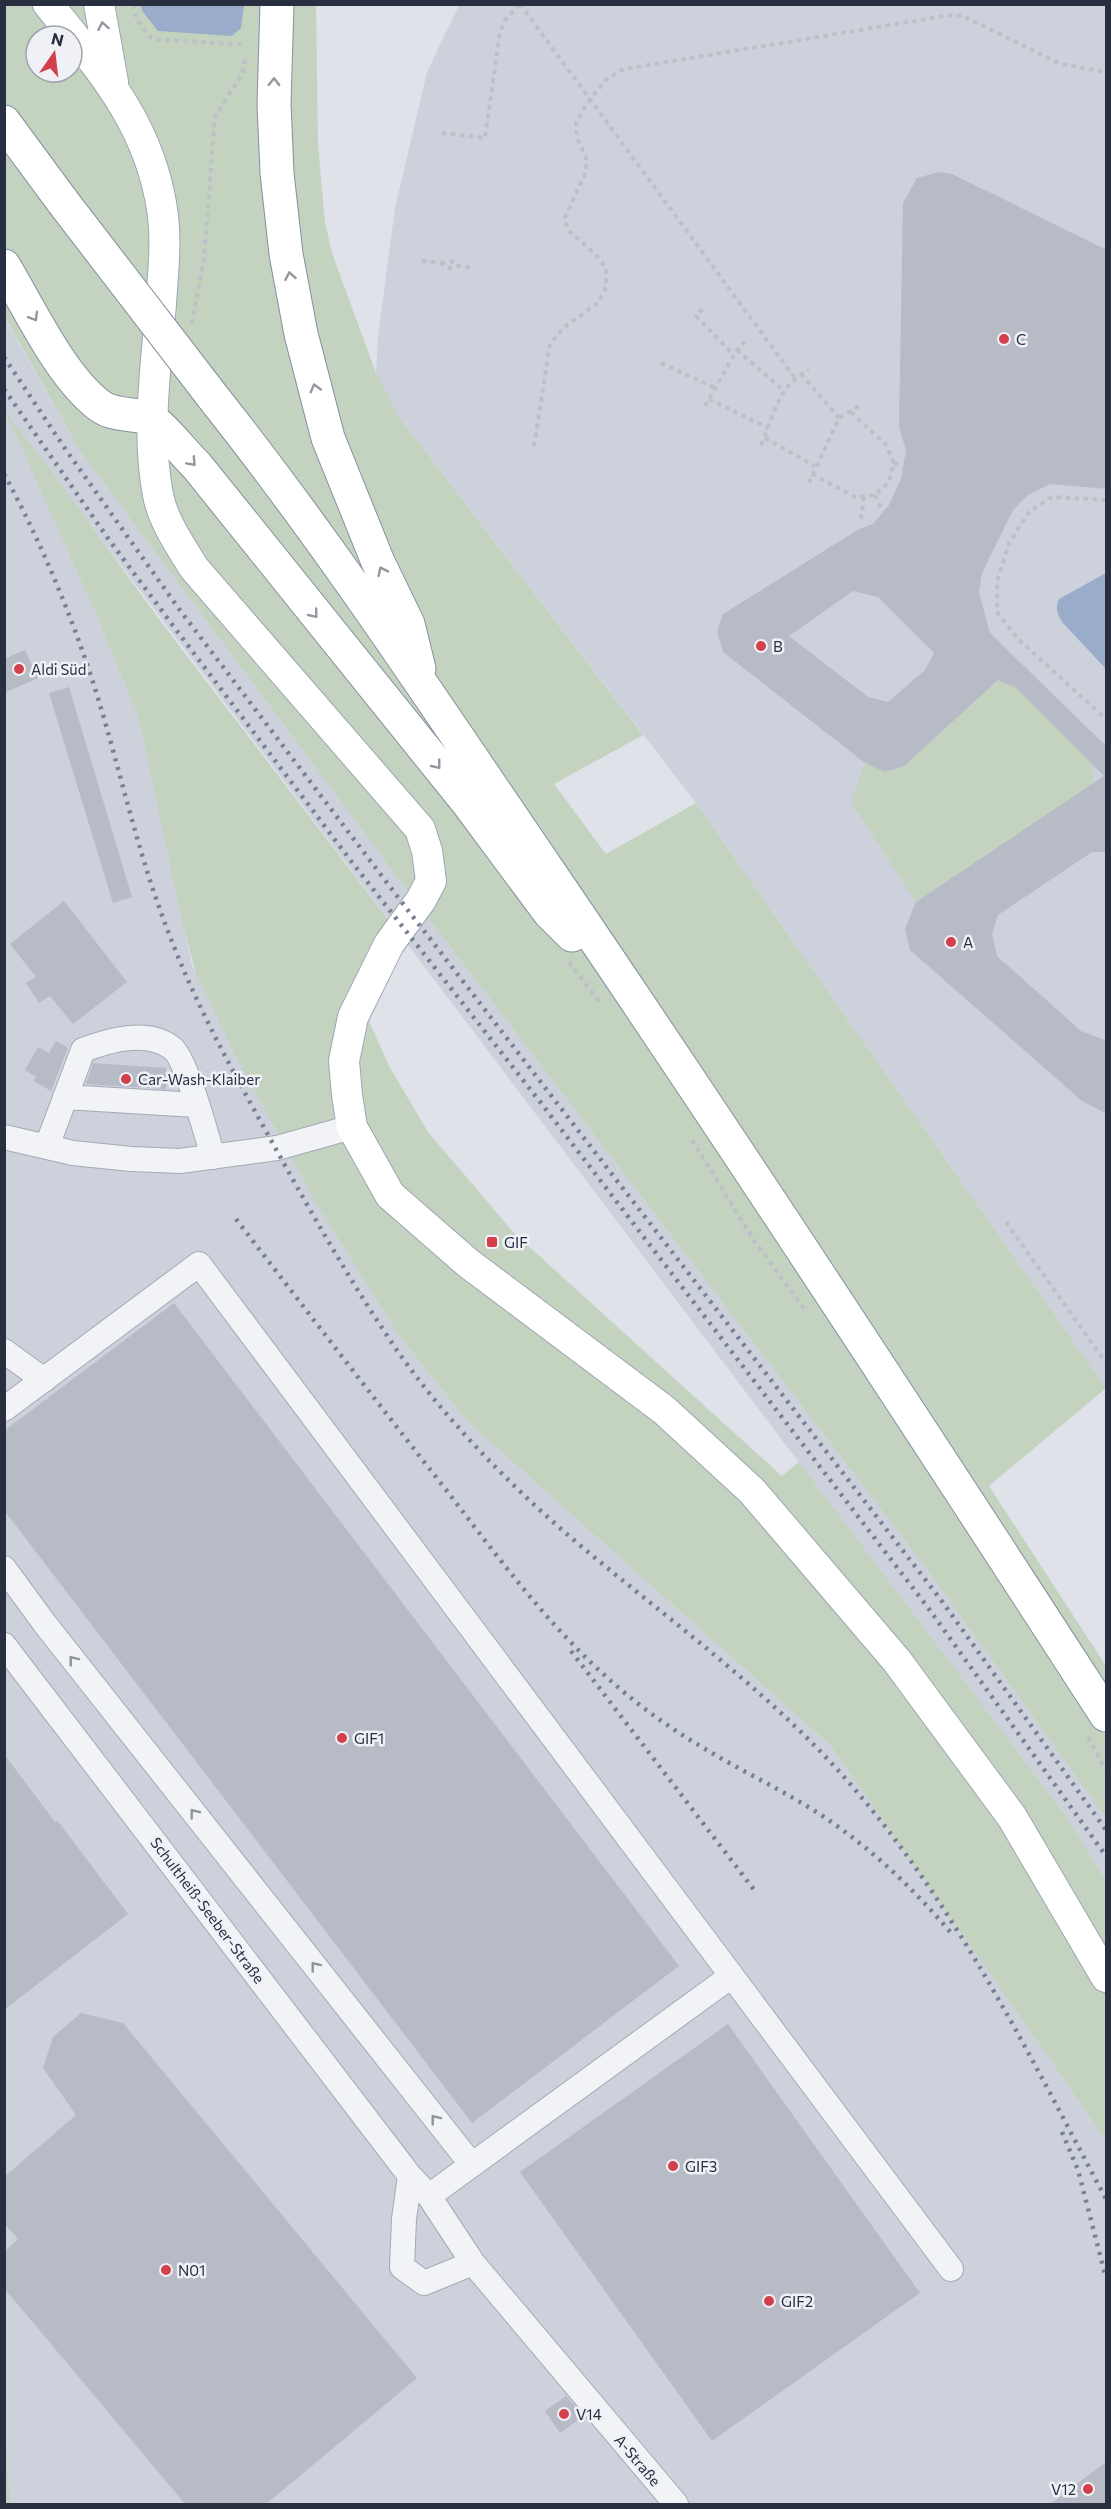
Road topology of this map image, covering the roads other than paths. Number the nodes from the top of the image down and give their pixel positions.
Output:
1 (48, 4) edge
2 (99, 4) edge
3 (278, 4) edge
4 (114, 88) junction
5 (4, 122) edge
6 (4, 267) edge
7 (152, 420) junction
8 (422, 685) junction
9 (639, 1003) junction
10 (65, 1097) junction
11 (196, 1105) junction
12 (352, 1127) junction
13 (4, 1137) edge
14 (47, 1146) junction
15 (213, 1157) junction
16 (4, 1351) edge
17 (44, 1380) junction
18 (4, 1409) edge
19 (4, 1568) edge
20 (4, 1645) edge
21 (1095, 1722) edge
22 (730, 1977) junction
23 (1107, 1977) edge
24 (471, 2165) junction
25 (410, 2176) junction
26 (429, 2196) junction
27 (472, 2263) junction
28 (951, 2269) dead end
29 (578, 2389) joint
30 (676, 2505) edge

1 - 4 main road
4 -> 2 main road
8 -> 3 highway
4 - 7 main road
5 - 8 highway, bridge
6 -> 7 highway
7 -> 9 highway
7 - 12 main road
8 - 9 highway
9 - 21 highway
10 - 11 street
10 - 11 street
10 - 14 street
11 - 15 street
12 - 15 street
12 - 23 main road
13 - 14 street
14 - 15 street
16 - 17 street
17 - 18 street
17 - 22 street
24 -> 19 street
20 - 25 street, Schultheiß-Seeber-Straße
22 - 24 street
22 - 28 street
24 - 26 street
25 - 26 street, Schultheiß-Seeber-Straße
25 - 27 street
26 - 27 street, Schultheiß-Seeber-Straße
27 - 29 street, Schultheiß-Seeber-Straße
29 - 30 street, A-Straße

